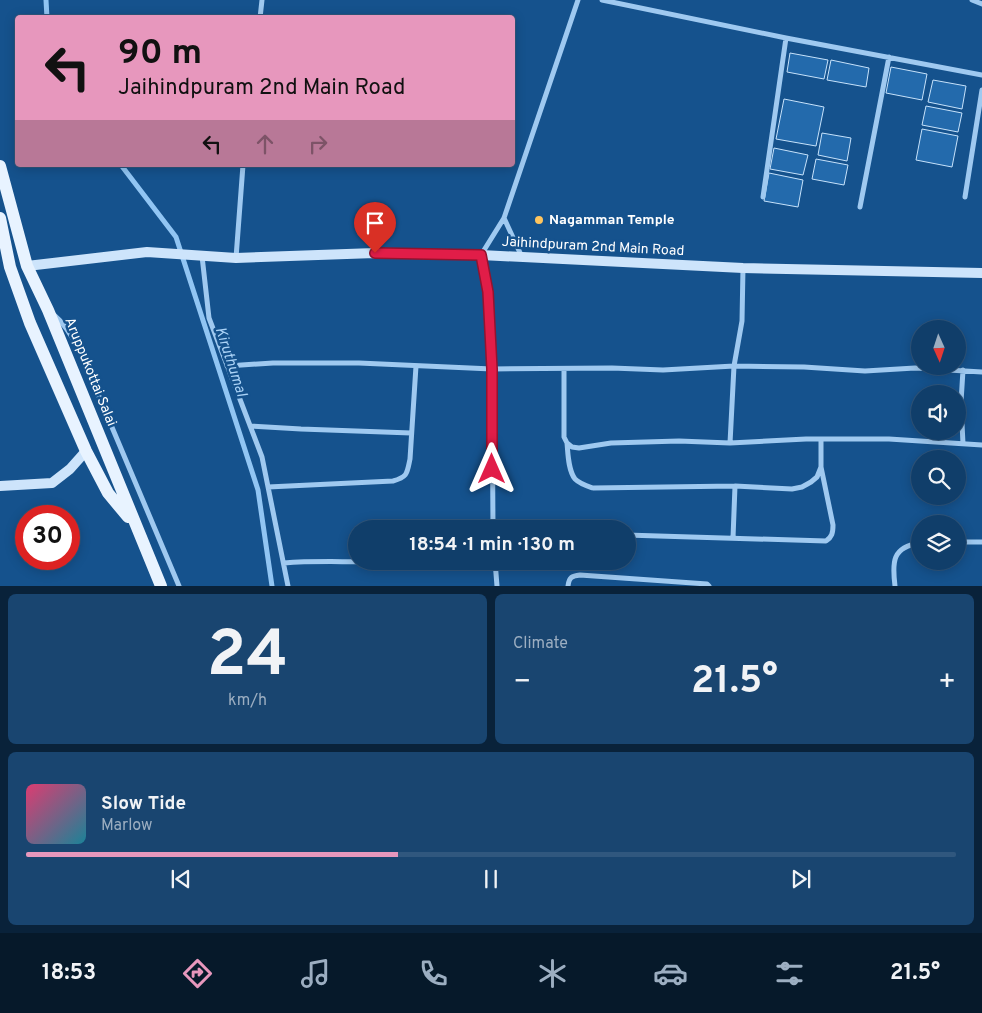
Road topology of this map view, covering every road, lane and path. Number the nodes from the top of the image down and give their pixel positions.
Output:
1 (262, 0) edge
2 (578, 0) edge
3 (602, 0) edge
4 (972, 0) edge
5 (982, 4) edge
6 (260, 15) edge
7 (786, 38) junction
8 (889, 57) junction
9 (982, 75) edge
10 (982, 90) edge
11 (0, 166) edge
12 (243, 167) edge
13 (763, 197) dead end
14 (965, 197) dead end
15 (860, 207) dead end
16 (0, 218) edge
17 (504, 218) junction
18 (481, 255) junction
19 (202, 256) junction
20 (522, 257) junction
21 (236, 258) junction
22 (27, 266) junction
23 (743, 268) junction
24 (982, 273) edge
25 (48, 310) junction
26 (228, 366) junction
27 (416, 366) junction
28 (734, 366) junction
29 (911, 368) edge
30 (492, 369) junction
31 (564, 369) junction
32 (966, 370) edge
33 (982, 372) edge
34 (963, 375) edge
35 (250, 426) junction
36 (411, 433) junction
37 (821, 439) junction
38 (567, 443) junction
39 (730, 443) junction
40 (963, 444) junction
41 (982, 445) edge
42 (86, 451) junction
43 (821, 467) junction
44 (0, 486) edge
45 (735, 486) junction
46 (268, 487) junction
47 (493, 520) edge
48 (136, 526) junction
49 (636, 535) edge
50 (733, 538) junction
51 (966, 542) edge
52 (982, 542) edge
53 (911, 546) edge
54 (348, 562) edge
55 (284, 563) junction
56 (496, 570) edge
57 (161, 586) edge
58 (179, 586) edge
59 (288, 586) edge
60 (497, 586) edge
61 (568, 586) edge
62 (709, 586) edge
63 (895, 586) edge

1 - 6 street
2 - 17 street
3 - 7 street
4 - 5 street
7 - 8 street
7 - 13 street
8 - 9 street
8 - 15 street
10 - 14 street
11 - 22 main road, Aruppukottai Salai
12 - 21 street
16 - 42 main road
17 - 18 street
17 - 20 street
18 - 20 street, Jaihindpuram 2nd Main Road
18 - 21 street, Jaihindpuram 2nd Main Road
18 - 30 street
19 - 21 street, Jaihindpuram 2nd Main Road
19 - 22 street, Jaihindpuram 2nd Main Road
19 - 26 street
20 - 23 street, Jaihindpuram 2nd Main Road
22 - 25 main road, Aruppukottai Salai
23 - 24 street, Jaihindpuram 2nd Main Road
23 - 28 street
25 - 48 main road, Aruppukottai Salai
25 - 58 street
26 - 27 street
26 - 35 street
27 - 30 street
27 - 36 street
28 - 29 street
28 - 31 street
28 - 39 street
30 - 31 street
30 - 47 street
31 - 38 street
32 - 33 street
34 - 40 street
35 - 36 street
35 - 46 street
36 - 46 street
37 - 39 street
37 - 40 street
37 - 43 street
38 - 39 street
38 - 45 street
40 - 41 street
42 - 44 street
42 - 48 main road
43 - 45 street
43 - 50 street
45 - 50 street
46 - 55 street
48 - 57 main road, Aruppukottai Salai
49 - 50 street
51 - 52 street
53 - 63 street
54 - 55 street
55 - 59 street
56 - 60 street
61 - 62 street

